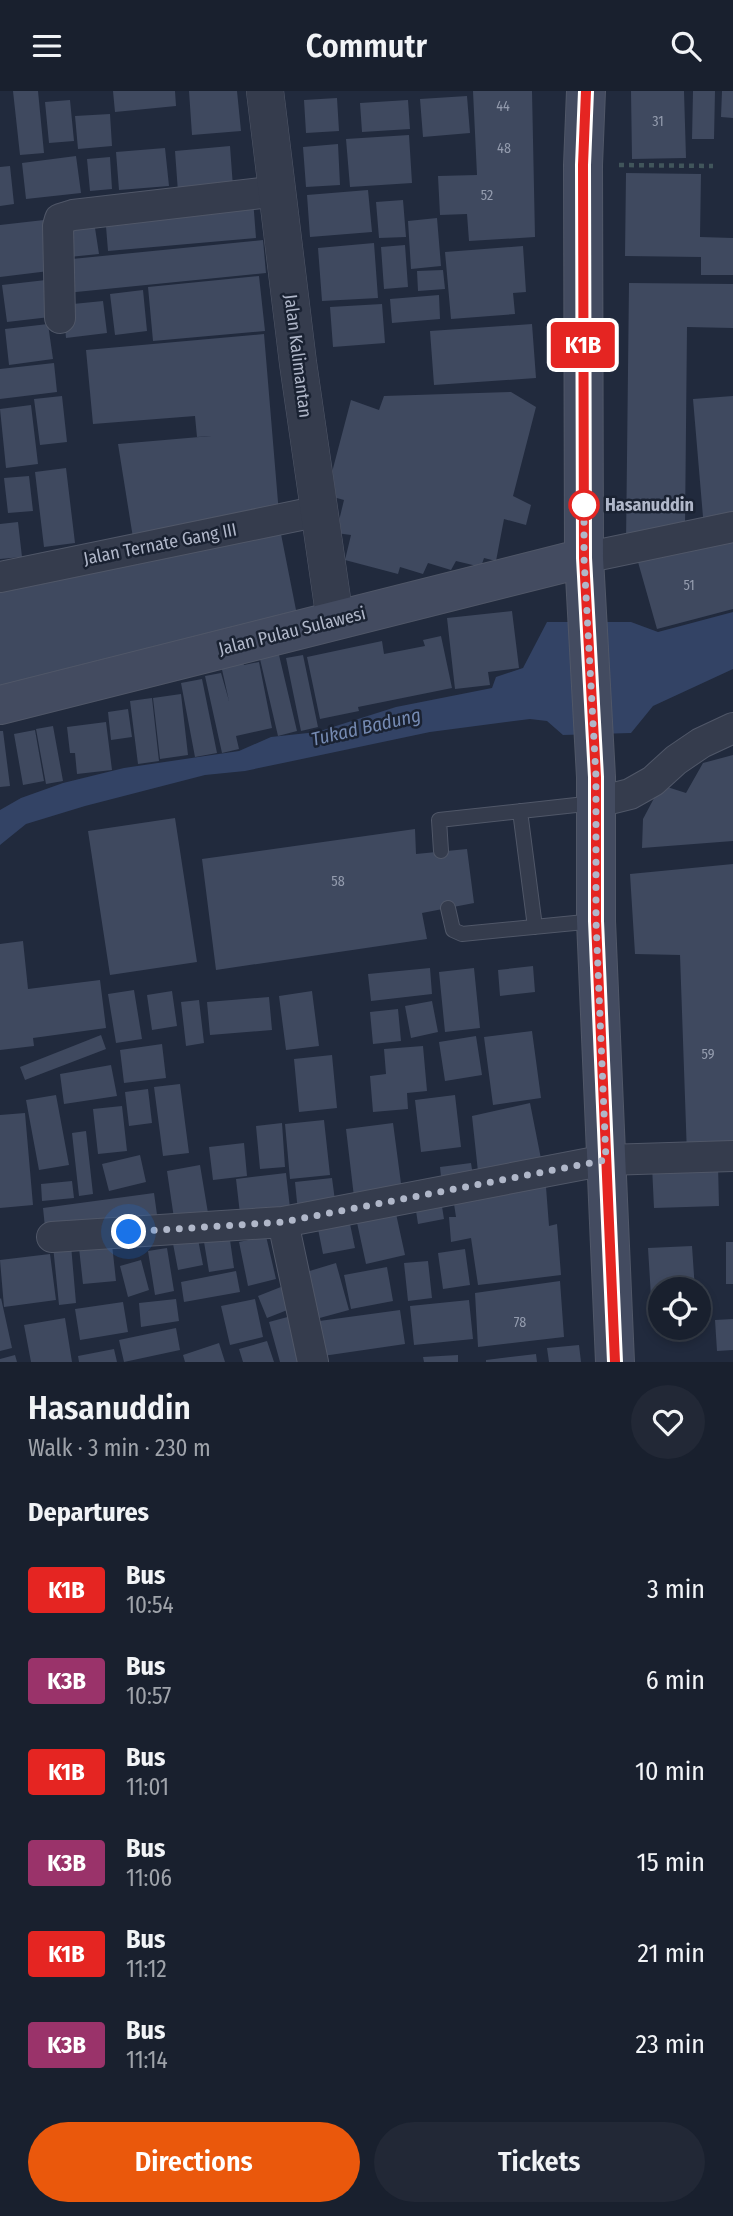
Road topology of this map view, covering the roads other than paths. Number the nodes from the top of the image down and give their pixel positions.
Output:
1 (265, 91) edge
2 (586, 91) edge
3 (278, 191) junction
4 (60, 318) dead end
5 (320, 512) junction
6 (733, 527) edge
7 (584, 558) junction
8 (0, 577) edge
9 (335, 620) junction
10 (0, 705) edge
11 (733, 728) edge
12 (595, 790) junction
13 (520, 811) junction
14 (441, 851) dead end
15 (448, 908) dead end
16 (596, 921) junction
17 (535, 927) junction
18 (733, 1156) edge
19 (606, 1160) junction
20 (283, 1222) junction
21 (52, 1237) dead end
22 (313, 1362) edge
23 (615, 1362) edge

1 - 3 street, Jalan Kalimantan
2 - 7 main road
3 - 4 street
3 - 5 street, Jalan Kalimantan
5 - 8 street, Jalan Ternate Gang III
5 - 9 street, Jalan Kalimantan
6 - 7 street
7 - 9 main road, Jalan Pulau Sulawesi
7 - 12 main road
9 - 10 main road, Jalan Pulau Sulawesi
11 - 12 street
12 - 13 lane
12 - 16 main road
13 - 14 lane
13 - 17 lane
15 - 17 lane
16 - 17 lane
16 - 19 main road
18 - 19 street
19 - 20 street
19 - 23 main road
20 - 21 street
20 - 22 street

